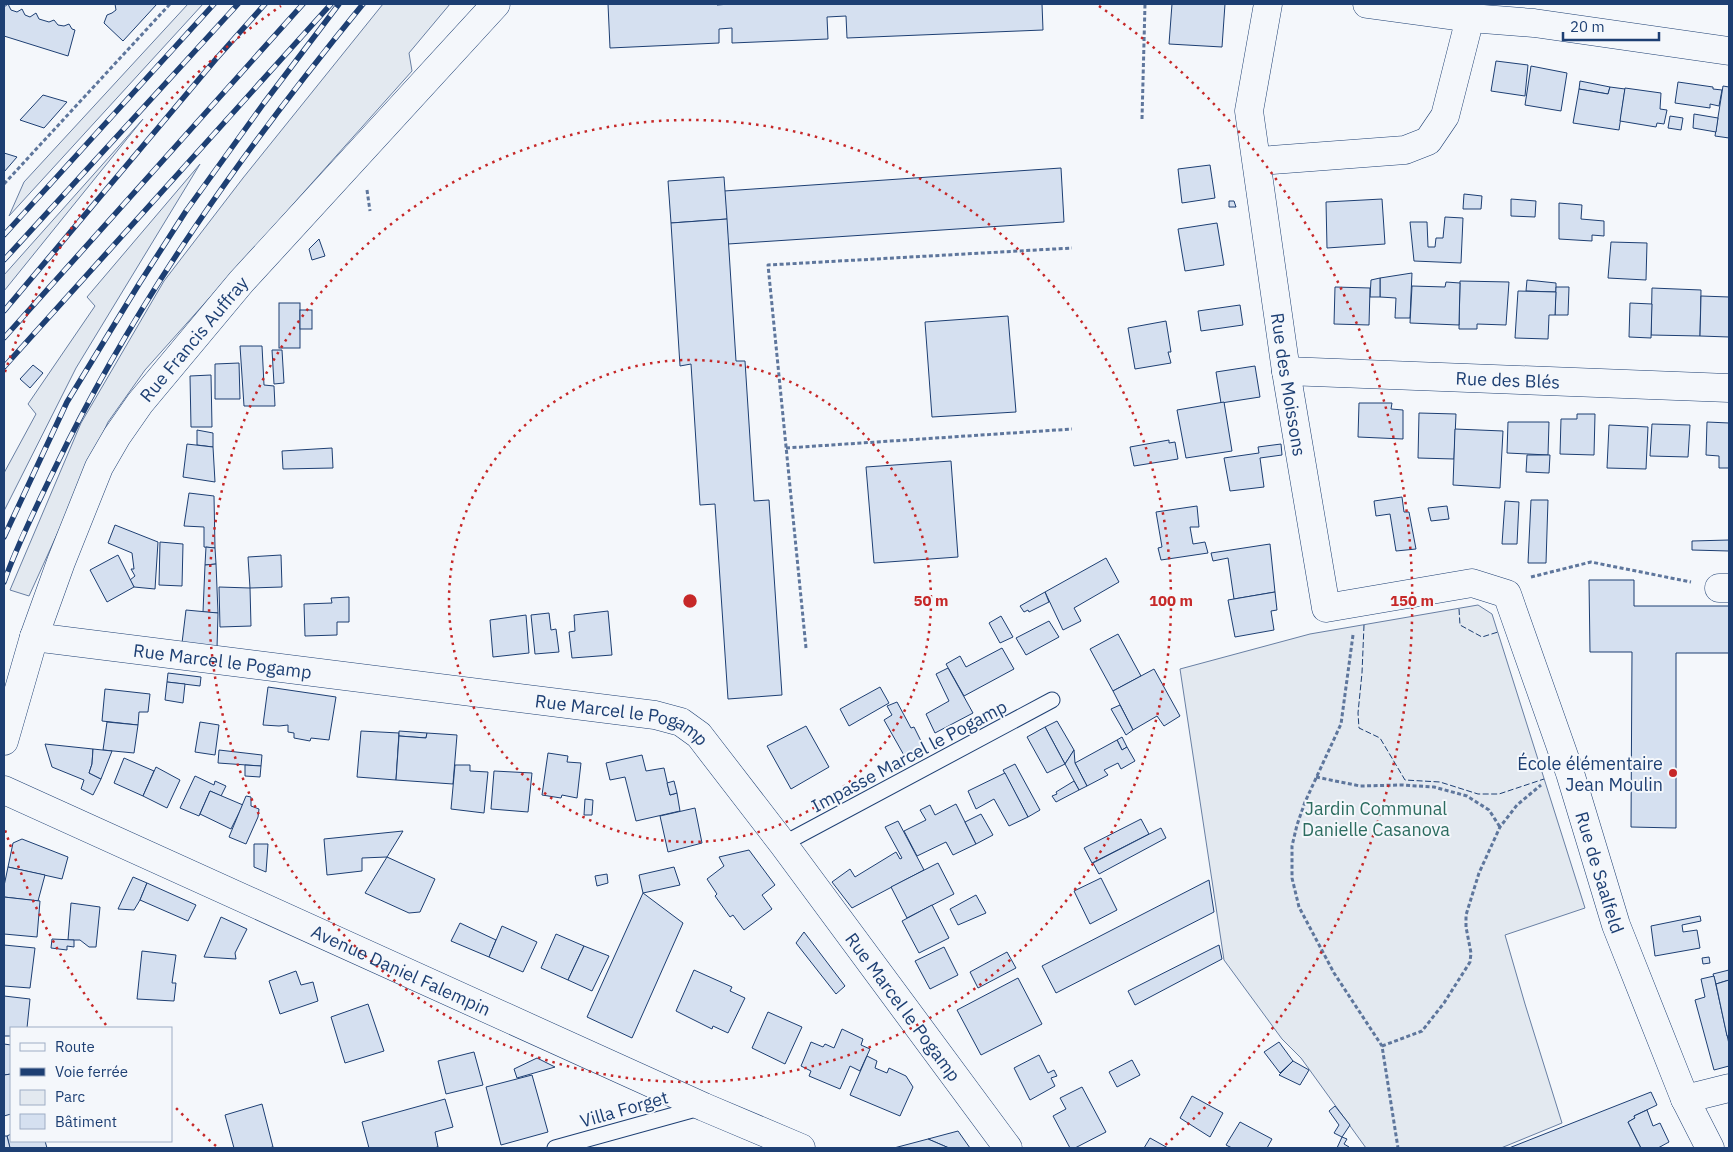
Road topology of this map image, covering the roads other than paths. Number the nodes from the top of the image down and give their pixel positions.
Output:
1 (496, 4) edge
2 (1268, 4) edge
3 (1367, 4) edge
4 (1470, 18) junction
5 (1729, 51) edge
6 (1258, 161) junction
7 (1286, 371) junction
8 (1729, 388) edge
9 (1337, 606) joint
10 (34, 637) junction
11 (1052, 700) dead end
12 (4, 741) edge
13 (4, 790) edge
14 (783, 844) junction
15 (1729, 1088) edge
16 (1685, 1099) junction
17 (704, 1107) junction
18 (555, 1148) edge
19 (801, 1148) edge
20 (1008, 1148) edge
21 (1710, 1148) edge

1 - 10 street, Rue Francis Auffray
2 - 6 street, Rue des Moissons
3 - 4 street
4 - 5 street
4 - 6 street
6 - 7 street, Rue des Moissons
7 - 8 street, Rue des Blés
7 - 9 street, Rue des Moissons
9 - 16 street, Rue de Saalfeld
10 - 12 street, Rue Francis Auffray
10 - 14 street, Rue Marcel le Pogamp
11 - 14 lane, Impasse Marcel le Pogamp
13 - 17 street, Avenue Daniel Falempin
14 - 20 street, Rue Marcel le Pogamp
15 - 16 street
16 - 21 street, Rue de Saalfeld
17 - 18 lane, Villa Forget
17 - 19 street, Avenue Daniel Falempin

